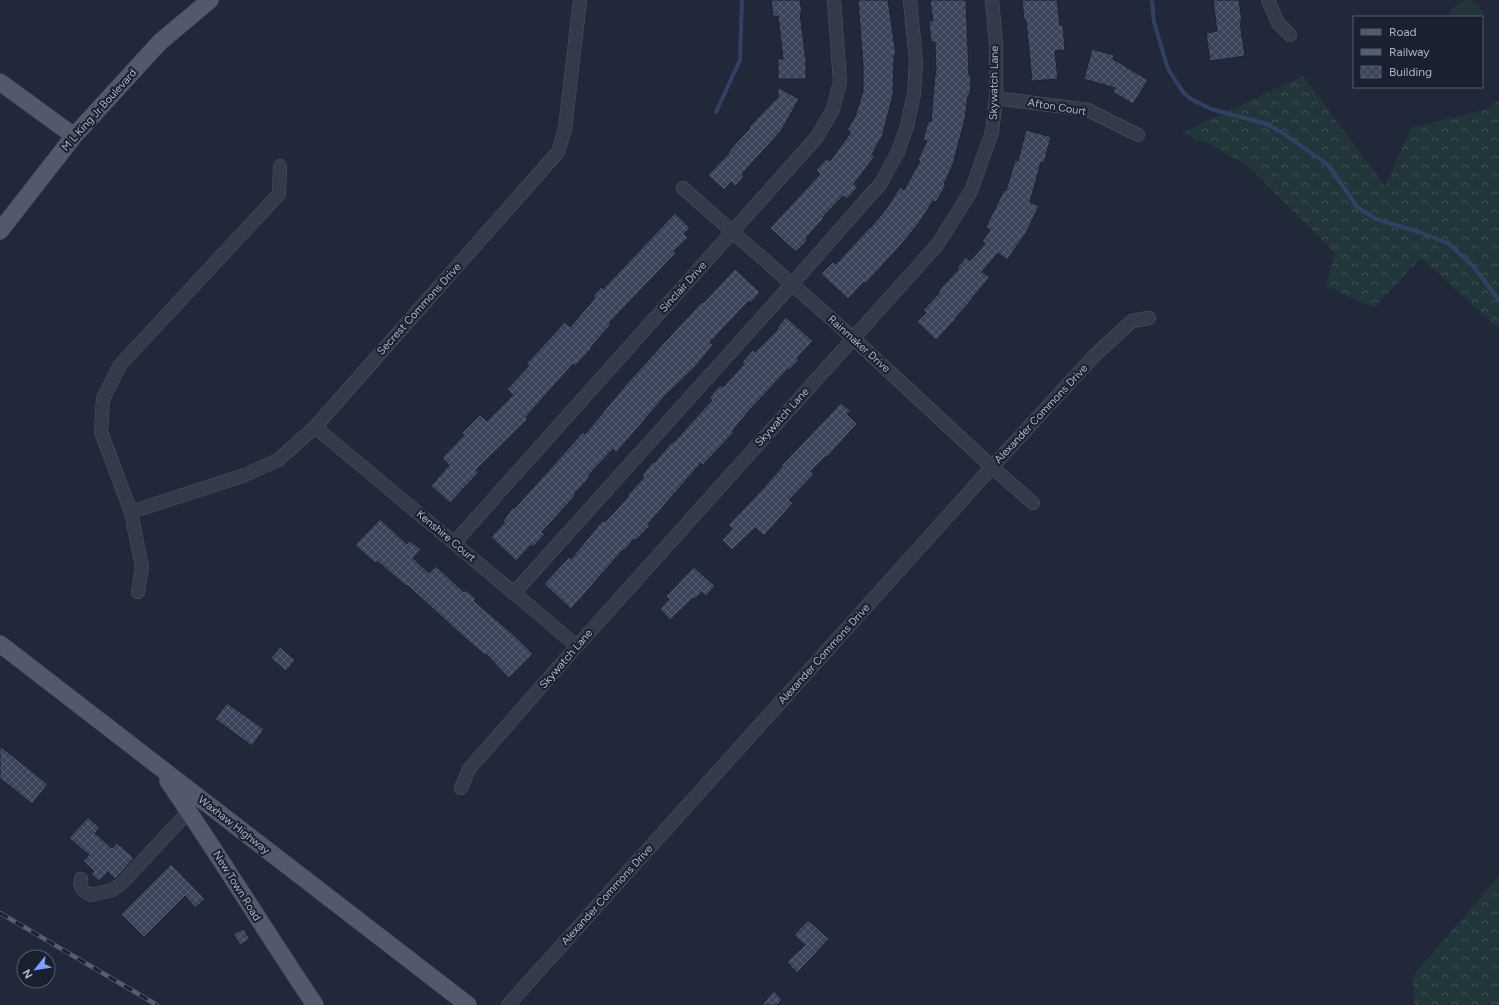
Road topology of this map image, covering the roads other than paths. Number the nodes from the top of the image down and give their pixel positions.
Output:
1 (210, 0) edge
2 (580, 0) edge
3 (834, 0) edge
4 (910, 0) edge
5 (992, 0) edge
6 (1268, 0) edge
7 (1290, 35) dead end
8 (0, 82) edge
9 (996, 98) junction
10 (1138, 135) dead end
11 (74, 136) junction
12 (280, 166) dead end
13 (683, 188) dead end
14 (0, 231) edge
15 (732, 232) junction
16 (792, 284) junction
17 (1149, 318) dead end
18 (853, 338) junction
19 (314, 427) junction
20 (992, 467) junction
21 (1033, 503) dead end
22 (131, 512) junction
23 (454, 542) junction
24 (138, 592) dead end
25 (514, 593) junction
26 (0, 644) edge
27 (577, 646) junction
28 (159, 767) junction
29 (461, 788) dead end
30 (189, 811) junction
31 (81, 879) dead end
32 (315, 1005) edge
33 (468, 1005) edge
34 (508, 1005) edge

1 - 11 main road, M L King Jr Boulevard
2 - 19 street, Secrest Commons Drive
3 - 15 street, Sinclair Drive
4 - 16 street
5 - 9 street, Skywatch Lane
6 - 7 street
8 - 11 main road
9 - 10 street, Afton Court
9 - 18 street, Skywatch Lane
11 - 14 main road, M L King Jr Boulevard
12 - 22 street
13 - 15 street, Rainmaker Drive
15 - 16 street, Rainmaker Drive
15 - 23 street, Sinclair Drive
16 - 18 street, Rainmaker Drive
16 - 25 street
17 - 20 street, Alexander Commons Drive
18 - 20 street, Rainmaker Drive
18 - 27 street, Skywatch Lane
19 - 22 street, Secrest Commons Drive
19 - 23 street, Kenshire Court
20 - 21 street, Rainmaker Drive
20 - 34 street, Alexander Commons Drive
22 - 24 street
23 - 25 street, Kenshire Court
25 - 27 street, Kenshire Court
26 - 28 main road, Waxhaw Highway
27 - 29 street, Skywatch Lane
28 - 30 main road, New Town Road
28 - 33 main road, Waxhaw Highway
30 - 31 street
30 - 32 main road, New Town Road

